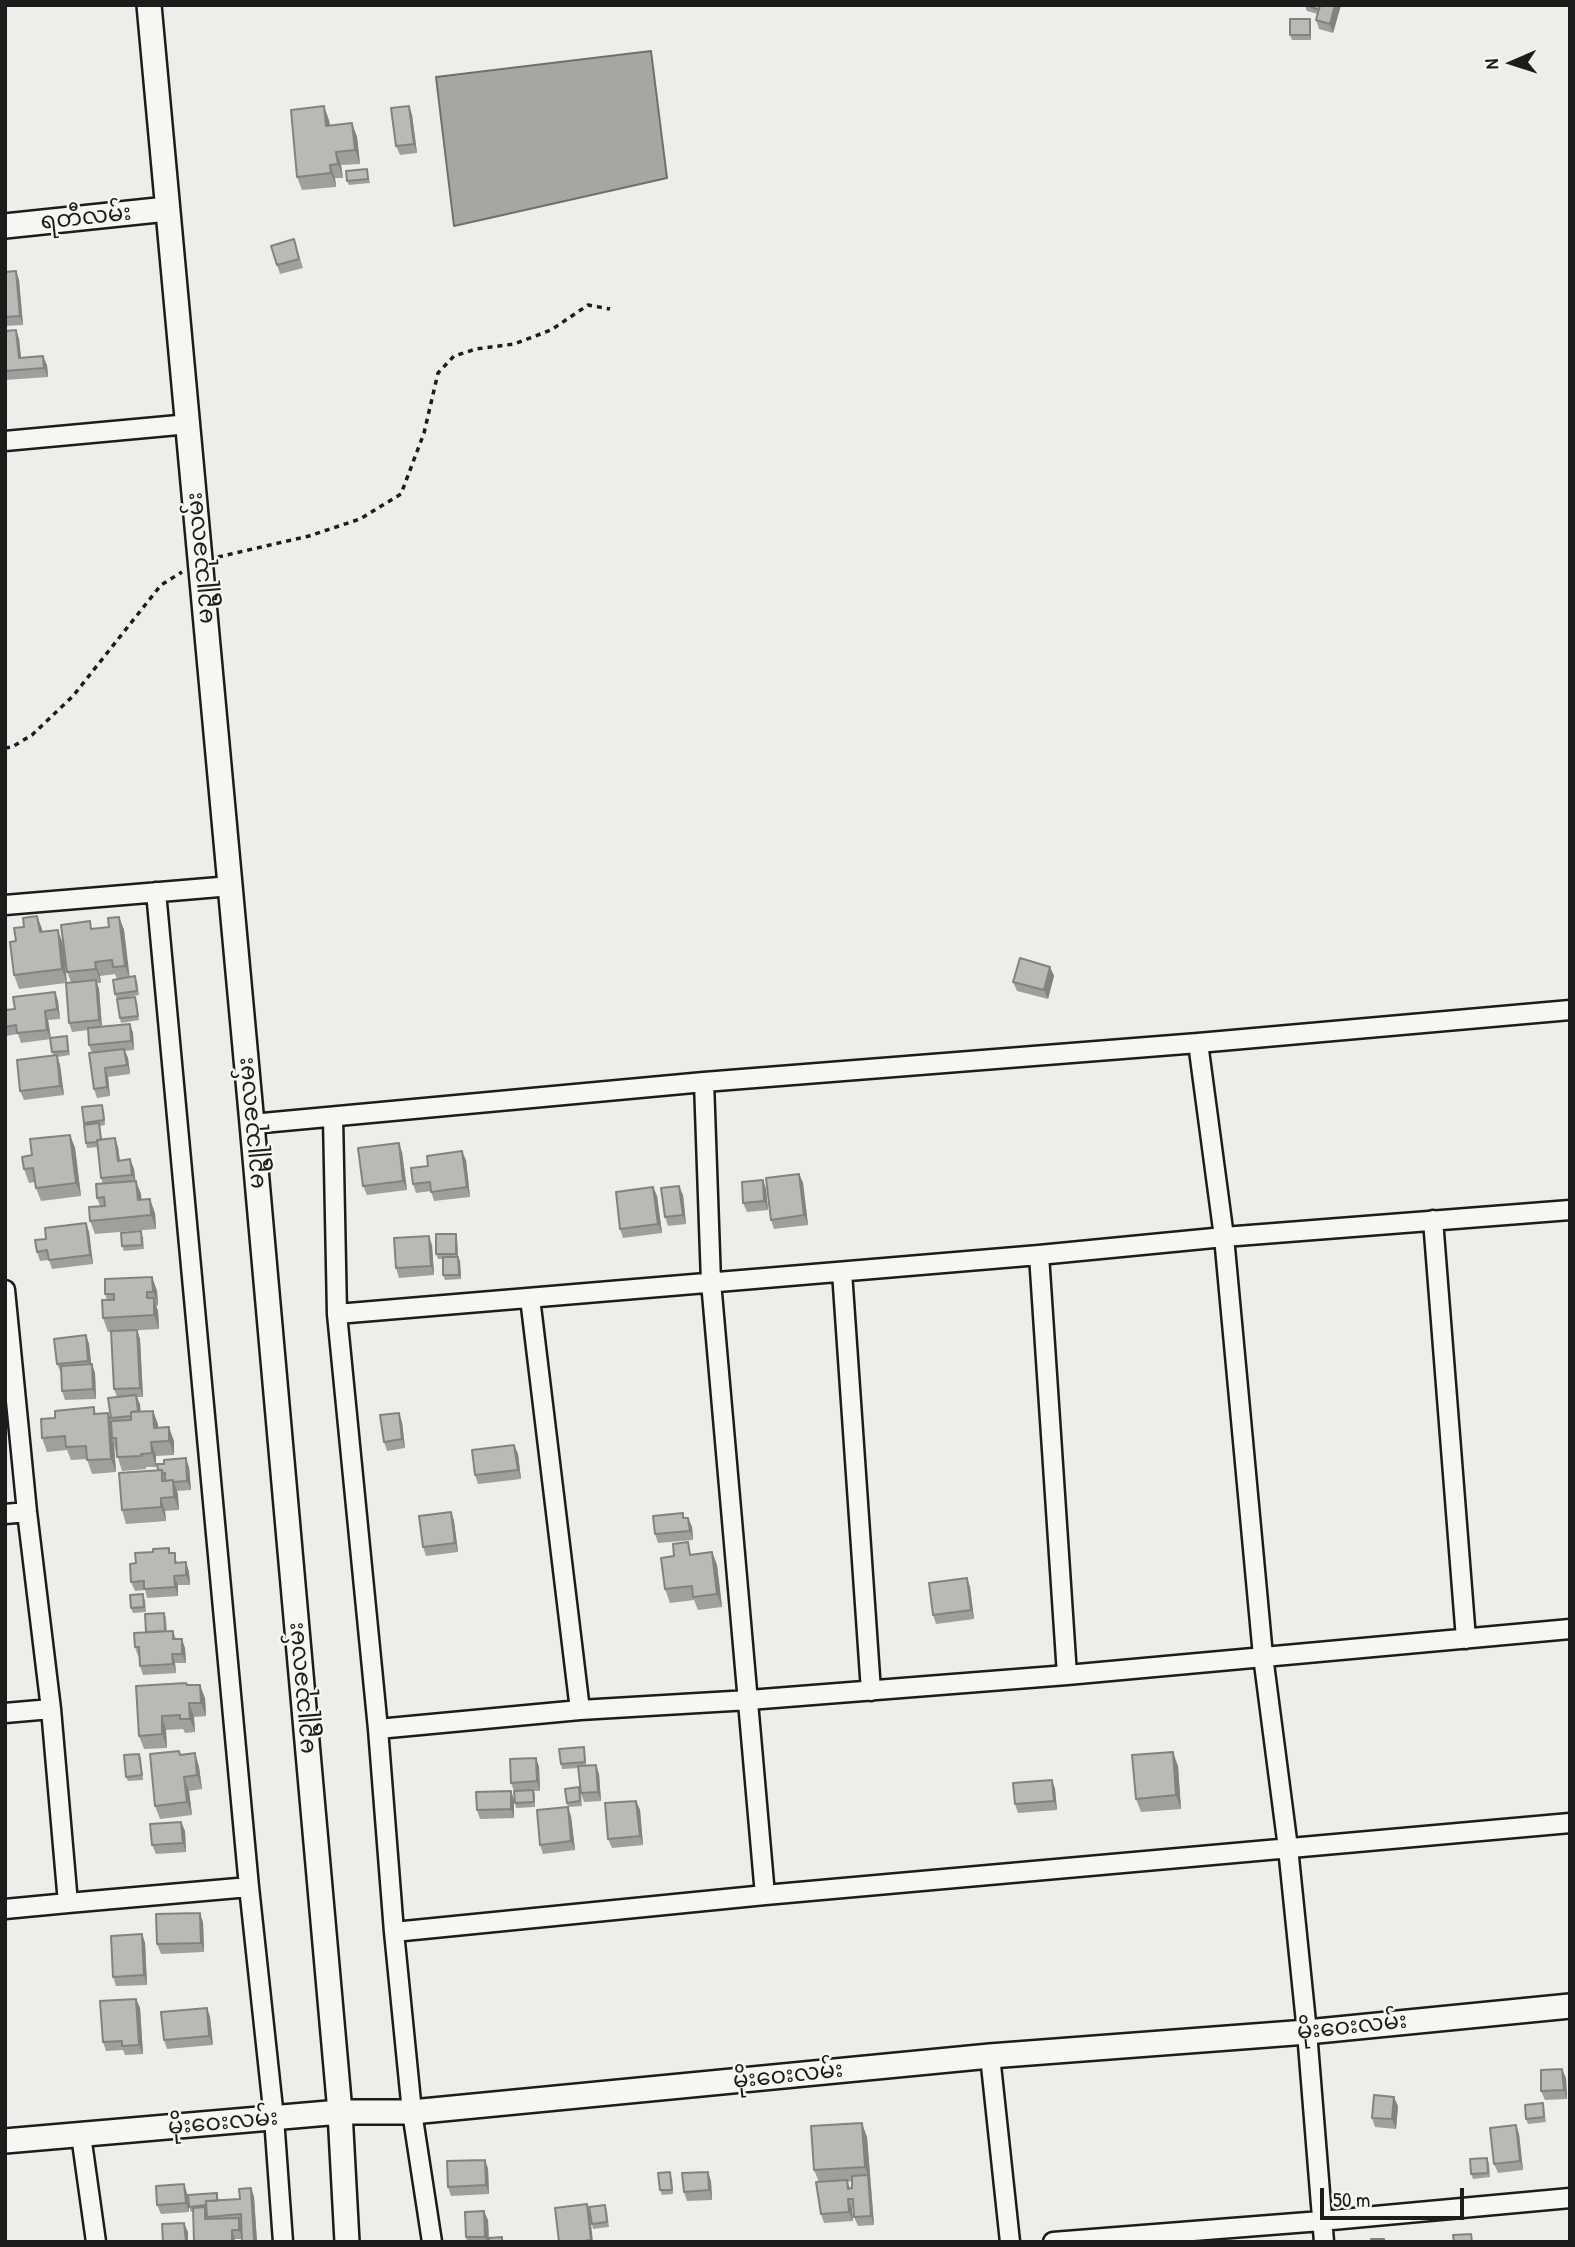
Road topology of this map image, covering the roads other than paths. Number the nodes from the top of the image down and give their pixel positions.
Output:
1 (149, 5) edge
2 (167, 209) junction
3 (5, 226) edge
4 (189, 424) junction
5 (5, 441) edge
6 (231, 886) junction
7 (156, 892) junction
8 (5, 905) edge
9 (1570, 1010) edge
10 (1198, 1043) junction
11 (704, 1082) junction
12 (333, 1117) junction
13 (252, 1124) junction
14 (1570, 1210) edge
15 (1433, 1220) junction
16 (1224, 1237) junction
17 (1039, 1255) junction
18 (842, 1272) junction
19 (711, 1282) junction
20 (5, 1290) edge
21 (530, 1298) junction
22 (337, 1314) junction
23 (27, 1512) junction
24 (5, 1514) edge
25 (1570, 1629) edge
26 (1466, 1639) junction
27 (1263, 1656) junction
28 (1067, 1675) junction
29 (872, 1691) junction
30 (748, 1700) junction
31 (51, 1709) junction
32 (580, 1710) junction
33 (5, 1713) edge
34 (378, 1729) junction
35 (1570, 1823) edge
36 (1288, 1848) junction
37 (249, 1887) junction
38 (765, 1895) junction
39 (68, 1903) junction
40 (5, 1909) edge
41 (394, 1932) junction
42 (1570, 2006) edge
43 (1307, 2032) junction
44 (990, 2056) junction
45 (340, 2112) junction
46 (412, 2112) junction
47 (274, 2118) junction
48 (81, 2135) junction
49 (5, 2141) edge
50 (1570, 2198) edge
51 (1321, 2221) junction
52 (96, 2242) edge
53 (283, 2242) edge
54 (347, 2242) edge
55 (432, 2242) edge
56 (1010, 2242) edge
57 (1053, 2242) edge
58 (1324, 2242) edge

1 - 2 street, မဥ္ဇူသုခလမ်း
2 - 3 street, ရတီလမ်း
2 - 4 street, မဥ္ဇူသုခလမ်း
4 - 5 street
4 - 6 street, မဥ္ဇူသုခလမ်း
6 - 7 street
6 - 13 street, မဥ္ဇူသုခလမ်း
7 - 8 street
7 - 37 street
9 - 10 street
10 - 11 street
10 - 16 street
11 - 12 street
11 - 19 street
12 - 13 street
12 - 22 street
13 - 45 street, မဥ္ဇူသုခလမ်း
14 - 15 street
15 - 16 street
15 - 26 street
16 - 17 street
16 - 27 street
17 - 18 street
17 - 28 street
18 - 19 street
18 - 29 street
19 - 21 street
19 - 30 street
20 - 23 street
21 - 22 street
21 - 32 street
22 - 34 street
23 - 24 street
23 - 31 street
25 - 26 street
26 - 27 street
27 - 28 street
27 - 36 street
28 - 29 street
29 - 30 street
30 - 32 street
30 - 38 street
31 - 33 street
31 - 39 street
32 - 34 street
34 - 41 street
35 - 36 street
36 - 38 street
36 - 43 street
37 - 39 street
37 - 47 street
38 - 41 street
39 - 40 street
41 - 46 street
42 - 43 street, မိုးဝေးလမ်း
43 - 44 street, မိုးဝေးလမ်း
43 - 51 street
44 - 46 street, မိုးဝေးလမ်း
44 - 56 street
45 - 46 street, မိုးဝေးလမ်း
45 - 47 street, မိုးဝေးလမ်း
45 - 54 street, မဥ္ဇူသုခလမ်း
46 - 55 street
47 - 48 street, မိုးဝေးလမ်း
47 - 53 street
48 - 49 street, မိုးဝေးလမ်း
48 - 52 street
50 - 51 street
51 - 57 street
51 - 58 street

